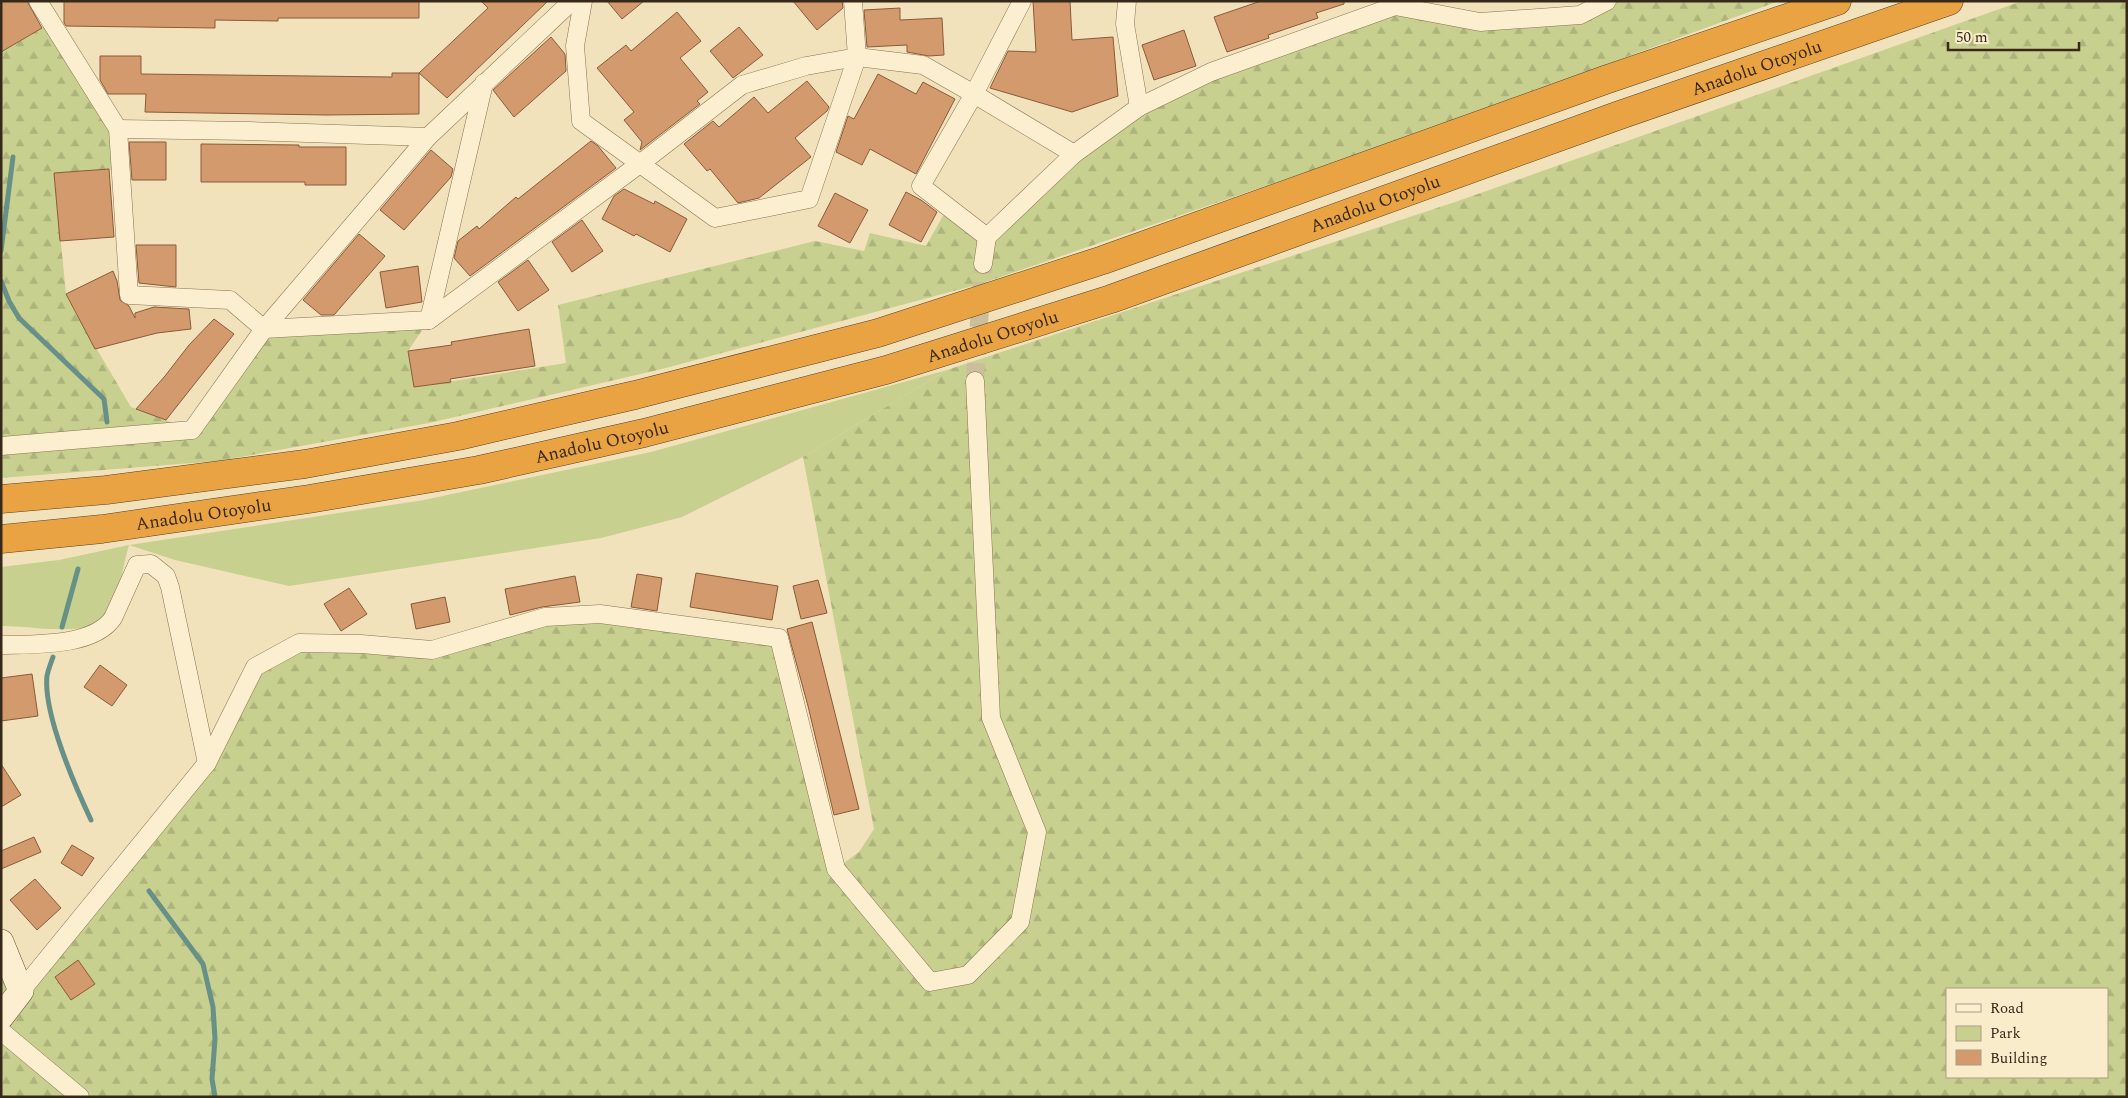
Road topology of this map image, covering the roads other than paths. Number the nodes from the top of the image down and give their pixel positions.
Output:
1 (38, 1) edge
2 (572, 1) edge
3 (584, 1) edge
4 (854, 1) edge
5 (1022, 1) edge
6 (1127, 1) edge
7 (1607, 1) edge
8 (1837, 1) edge
9 (1949, 1) edge
10 (1394, 4) edge
11 (857, 56) junction
12 (484, 83) junction
13 (974, 94) junction
14 (1139, 106) junction
15 (118, 129) junction
16 (428, 137) junction
17 (1074, 154) junction
18 (641, 163) junction
19 (987, 237) junction
20 (983, 264) tunnel mouth
21 (429, 320) junction
22 (264, 329) junction
23 (975, 381) tunnel mouth
24 (1, 446) edge
25 (1, 499) edge
26 (1, 539) edge
27 (1, 645) edge
28 (207, 763) junction
29 (1, 942) edge
30 (21, 991) junction
31 (1, 1017) edge
32 (1, 1031) edge
33 (80, 1097) edge

1 - 15 street
2 - 12 street
3 - 18 street
4 - 11 street
5 - 13 street
6 - 14 street
7 - 10 street
8 - 25 highway, Anadolu Otoyolu
9 - 26 highway, Anadolu Otoyolu
10 - 14 street
11 - 13 street
11 - 18 street
11 - 18 street
12 - 16 street
12 - 21 street
13 - 17 street
13 - 19 street
14 - 17 street
15 - 16 street
15 - 22 street
16 - 22 street
17 - 19 street
18 - 21 street
19 - 20 street
21 - 22 street
22 - 24 street
23 - 28 street
27 - 28 street
28 - 30 street
29 - 30 street
30 - 31 street
32 - 33 street

